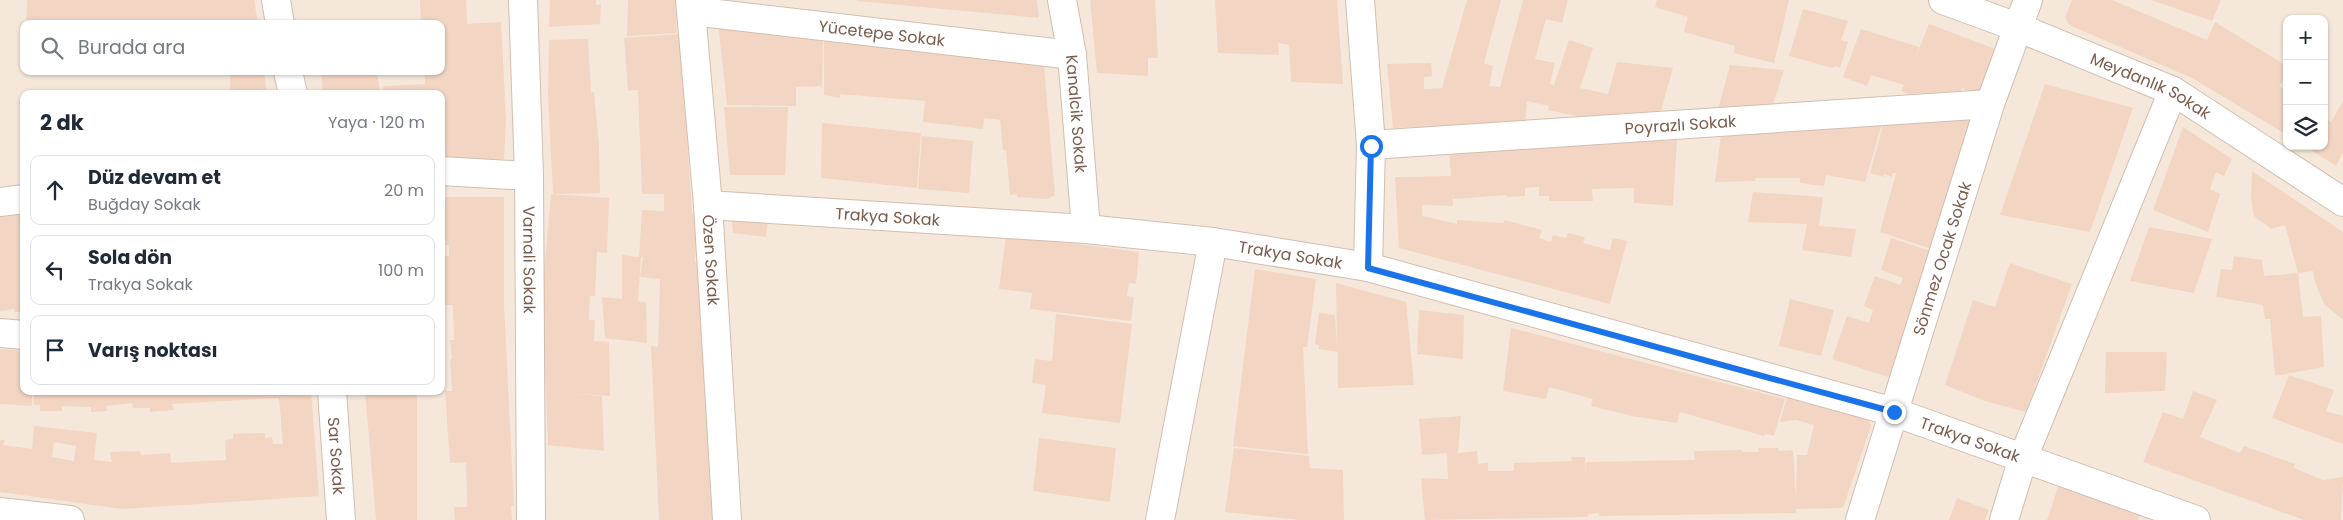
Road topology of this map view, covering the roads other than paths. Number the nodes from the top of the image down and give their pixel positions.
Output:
1 (276, 0) edge
2 (523, 0) edge
3 (1062, 0) edge
4 (1360, 0) edge
5 (1943, 0) edge
6 (2028, 0) edge
7 (691, 6) edge
8 (279, 20) edge
9 (2017, 26) junction
10 (1072, 55) junction
11 (289, 75) edge
12 (291, 90) edge
13 (2173, 91) junction
14 (1990, 104) junction
15 (1371, 146) junction
16 (445, 171) edge
17 (529, 176) junction
18 (2342, 197) edge
19 (20, 200) edge
20 (0, 202) edge
21 (708, 205) junction
22 (1086, 228) junction
23 (1213, 242) junction
24 (1368, 268) junction
25 (0, 333) edge
26 (20, 335) edge
27 (332, 395) edge
28 (1894, 412) junction
29 (2023, 458) junction
30 (0, 512) edge
31 (70, 520) edge
32 (341, 520) edge
33 (531, 520) edge
34 (727, 520) edge
35 (1160, 520) edge
36 (1860, 520) edge
37 (2004, 520) edge
38 (2196, 520) edge

1 - 8 street
2 - 17 street, Varnali Sokak
3 - 10 street, Kanalcik Sokak
4 - 15 street
5 - 9 street, Meydanlık Sokak
6 - 9 street, Sönmez Ocak Sokak
7 - 10 street, Yücetepe Sokak
7 - 21 street, Özen Sokak
9 - 13 street, Meydanlık Sokak
9 - 14 street, Sönmez Ocak Sokak
10 - 22 street, Kanalcik Sokak
11 - 12 street
13 - 18 street, Meydanlık Sokak
13 - 29 street
14 - 15 street, Poyrazlı Sokak
14 - 28 street, Sönmez Ocak Sokak
15 - 24 street
16 - 17 street
17 - 33 street, Varnali Sokak
19 - 20 street
21 - 22 street, Trakya Sokak
21 - 34 street, Özen Sokak
22 - 23 street, Trakya Sokak
23 - 24 street, Trakya Sokak
23 - 35 street
24 - 28 street, Trakya Sokak
25 - 26 street
27 - 32 street, Sar Sokak
28 - 29 street, Trakya Sokak
28 - 36 street, Sönmez Ocak Sokak
29 - 37 street
29 - 38 street, Trakya Sokak
30 - 31 street

